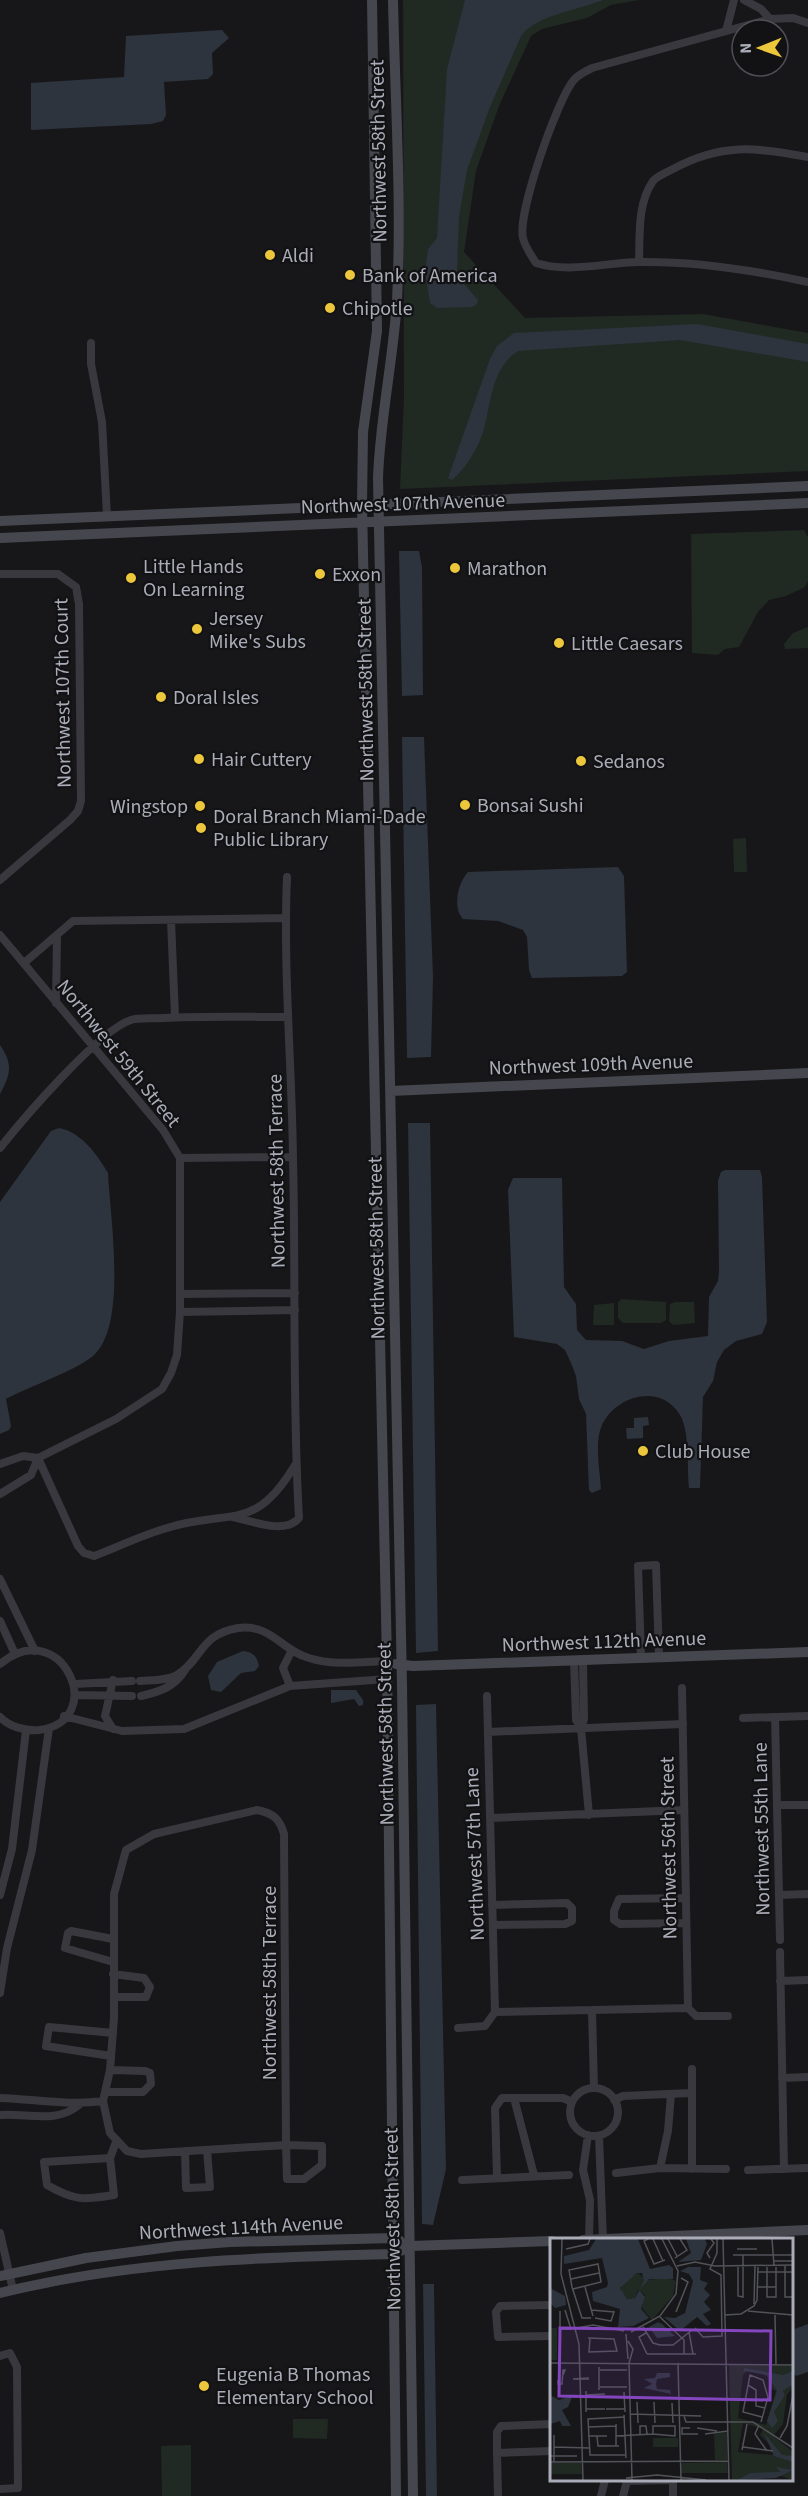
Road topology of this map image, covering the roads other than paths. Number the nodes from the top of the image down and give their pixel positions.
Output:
1 (372, 0) edge
2 (393, 0) edge
3 (734, 0) edge
4 (744, 0) edge
5 (770, 18) edge
6 (790, 18) edge
7 (808, 23) edge
8 (730, 30) edge
9 (726, 31) junction
10 (808, 157) edge
11 (639, 262) junction
12 (808, 282) edge
13 (91, 343) dead end
14 (808, 486) edge
15 (808, 503) edge
16 (379, 505) junction
17 (362, 506) junction
18 (107, 516) junction
19 (0, 521) edge
20 (363, 522) junction
21 (379, 522) junction
22 (0, 538) edge
23 (0, 574) edge
24 (287, 877) dead end
25 (0, 880) edge
26 (285, 918) junction
27 (171, 920) junction
28 (0, 935) edge
29 (57, 935) junction
30 (24, 963) junction
31 (57, 1003) junction
32 (175, 1017) junction
33 (288, 1017) junction
34 (93, 1048) junction
35 (808, 1073) edge
36 (391, 1091) junction
37 (376, 1092) junction
38 (0, 1148) edge
39 (293, 1157) junction
40 (180, 1158) junction
41 (295, 1293) junction
42 (180, 1294) junction
43 (295, 1310) junction
44 (180, 1312) junction
45 (38, 1458) junction
46 (296, 1463) junction
47 (0, 1464) edge
48 (0, 1494) edge
49 (233, 1518) junction
50 (0, 1579) edge
51 (0, 1621) edge
52 (292, 1650) junction
53 (35, 1651) junction
54 (808, 1652) edge
55 (15, 1654) junction
56 (659, 1657) junction
57 (640, 1658) junction
58 (578, 1660) junction
59 (190, 1661) junction
60 (387, 1661) junction
61 (0, 1664) edge
62 (402, 1666) junction
63 (387, 1679) junction
64 (113, 1680) junction
65 (75, 1684) junction
66 (290, 1686) junction
67 (682, 1688) dead end
68 (75, 1695) junction
69 (111, 1696) junction
70 (487, 1696) dead end
71 (64, 1716) junction
72 (808, 1716) edge
73 (0, 1717) edge
74 (776, 1717) junction
75 (743, 1718) dead end
76 (683, 1724) junction
77 (49, 1728) junction
78 (581, 1728) junction
79 (113, 1729) junction
80 (26, 1730) junction
81 (488, 1732) junction
82 (808, 1804) edge
83 (777, 1805) junction
84 (684, 1810) junction
85 (589, 1815) junction
86 (490, 1818) junction
87 (779, 1894) junction
88 (808, 1894) edge
89 (0, 1895) edge
90 (686, 1898) junction
91 (492, 1905) junction
92 (686, 1923) junction
93 (493, 1926) junction
94 (113, 1940) junction
95 (780, 1940) dead end
96 (780, 1952) dead end
97 (113, 1962) junction
98 (113, 1974) junction
99 (808, 1980) edge
100 (780, 1981) junction
101 (0, 1993) edge
102 (114, 1997) junction
103 (688, 2008) junction
104 (592, 2010) junction
105 (495, 2012) junction
106 (728, 2016) dead end
107 (458, 2028) dead end
108 (113, 2033) junction
109 (111, 2056) junction
110 (692, 2069) dead end
111 (110, 2070) junction
112 (808, 2077) edge
113 (782, 2078) junction
114 (594, 2088) junction
115 (690, 2093) junction
116 (671, 2094) junction
117 (104, 2096) junction
118 (0, 2098) edge
119 (514, 2098) junction
120 (614, 2100) junction
121 (572, 2102) junction
122 (79, 2105) junction
123 (0, 2115) edge
124 (588, 2135) junction
125 (599, 2136) junction
126 (116, 2142) junction
127 (286, 2145) junction
128 (207, 2150) junction
129 (185, 2151) junction
130 (110, 2158) junction
131 (586, 2160) junction
132 (599, 2160) junction
133 (660, 2168) junction
134 (808, 2168) edge
135 (692, 2169) junction
136 (726, 2169) dead end
137 (784, 2169) junction
138 (748, 2170) dead end
139 (616, 2173) dead end
140 (534, 2175) junction
141 (569, 2175) dead end
142 (497, 2178) junction
143 (462, 2180) dead end
144 (808, 2230) edge
145 (0, 2233) edge
146 (394, 2238) junction
147 (589, 2238) edge
148 (603, 2238) edge
149 (626, 2238) edge
150 (550, 2241) edge
151 (198, 2244) junction
152 (411, 2247) junction
153 (394, 2254) junction
154 (185, 2263) junction
155 (46, 2266) junction
156 (5, 2275) edge
157 (34, 2285) junction
158 (14, 2290) junction
159 (0, 2293) edge
160 (550, 2305) edge
161 (550, 2336) edge
162 (0, 2356) edge
163 (550, 2424) edge
164 (550, 2451) edge
165 (497, 2453) junction
166 (605, 2481) edge
167 (630, 2481) edge
168 (672, 2481) edge
169 (0, 2489) edge
170 (396, 2496) edge
171 (413, 2496) edge
172 (498, 2496) edge
173 (601, 2496) edge
174 (623, 2496) edge
175 (673, 2496) edge

1 - 17 street, Northwest 58th Street
2 - 16 street, Northwest 58th Street
3 - 9 street
4 - 5 street
6 - 7 street
8 - 9 street
9 - 11 street
10 - 11 street
11 - 12 street
13 - 18 street
14 - 16 street, Northwest 107th Avenue
15 - 21 street, Northwest 107th Avenue
16 - 17 street, Northwest 107th Avenue
16 - 21 street, Northwest 58th Street
17 - 18 street, Northwest 107th Avenue
17 - 20 street, Northwest 58th Street
18 - 19 street, Northwest 107th Avenue
20 - 21 street, Northwest 107th Avenue
20 - 22 street, Northwest 107th Avenue
20 - 37 street, Northwest 58th Street
21 - 36 street, Northwest 58th Street
23 - 25 street, Northwest 107th Court
24 - 26 street, Northwest 58th Terrace
26 - 27 street
26 - 33 street, Northwest 58th Terrace
27 - 29 street
27 - 32 street
28 - 30 street, Northwest 59th Street
29 - 30 street
29 - 31 street
30 - 31 street, Northwest 59th Street
31 - 34 street, Northwest 59th Street
32 - 33 street
32 - 34 street
33 - 39 street, Northwest 58th Terrace
34 - 38 street
34 - 40 street, Northwest 59th Street
35 - 36 street, Northwest 109th Avenue
36 - 37 street, Northwest 109th Avenue
36 - 62 street, Northwest 58th Street
37 - 60 street, Northwest 58th Street
39 - 40 street
39 - 41 street, Northwest 58th Terrace
40 - 42 street
41 - 42 street
41 - 43 street, Northwest 58th Terrace
42 - 44 street
43 - 44 street
43 - 46 street, Northwest 58th Terrace
44 - 45 street
45 - 47 street
45 - 48 street
45 - 49 street
46 - 49 street
46 - 49 street, Northwest 58th Terrace
50 - 53 street
51 - 55 street
52 - 59 street, Northwest 112th Avenue
52 - 60 street, Northwest 112th Avenue
52 - 66 street
53 - 55 street
53 - 65 street
54 - 56 street, Northwest 112th Avenue
55 - 61 street
56 - 57 street, Northwest 112th Avenue
56 - 57 street
57 - 58 street, Northwest 112th Avenue
58 - 62 street, Northwest 112th Avenue
58 - 78 street
59 - 64 street, Northwest 112th Avenue
59 - 69 street, Northwest 112th Avenue
60 - 62 street, Northwest 112th Avenue
60 - 63 street, Northwest 58th Street
62 - 63 street
62 - 152 street, Northwest 58th Street
63 - 66 street
63 - 146 street, Northwest 58th Street
64 - 65 street, Northwest 112th Avenue
64 - 69 street
65 - 68 street
66 - 79 street
67 - 76 street, Northwest 56th Street
68 - 69 street, Northwest 112th Avenue
68 - 71 street
69 - 79 street
70 - 81 street, Northwest 57th Lane
71 - 77 street
71 - 79 street
72 - 74 street
73 - 80 street
74 - 75 street
74 - 83 street, Northwest 55th Lane
76 - 78 street
76 - 84 street, Northwest 56th Street
77 - 80 street
77 - 101 street
78 - 81 street
78 - 85 street
80 - 89 street
81 - 86 street, Northwest 57th Lane
82 - 83 street
83 - 87 street, Northwest 55th Lane
84 - 85 street
84 - 90 street, Northwest 56th Street
85 - 86 street
86 - 91 street, Northwest 57th Lane
87 - 88 street
87 - 95 street, Northwest 55th Lane
90 - 92 street, Northwest 56th Street
90 - 92 street
91 - 93 street, Northwest 57th Lane
91 - 93 street
92 - 103 street, Northwest 56th Street
93 - 105 street, Northwest 57th Lane
94 - 97 street
94 - 97 street
94 - 127 street, Northwest 58th Terrace
96 - 100 street
97 - 98 street
98 - 102 street
98 - 102 street
99 - 100 street
100 - 113 street
102 - 108 street
103 - 104 street
103 - 106 street
104 - 105 street
104 - 114 street
105 - 107 street
108 - 109 street
108 - 109 street
109 - 111 street
110 - 115 street
111 - 117 street
111 - 117 street
112 - 113 street
113 - 137 street
114 - 120 street
114 - 121 street
115 - 116 street
115 - 135 street
116 - 120 street
116 - 133 street
117 - 122 street
117 - 126 street
118 - 122 street
119 - 121 street
119 - 140 street
119 - 142 street
120 - 125 street
121 - 124 street
122 - 123 street
124 - 125 street
124 - 131 street
125 - 132 street
126 - 129 street
126 - 130 street
127 - 127 street, Northwest 58th Terrace
127 - 128 street
128 - 129 street
128 - 129 street
130 - 130 street
131 - 132 street
131 - 147 street
132 - 148 street
133 - 135 street
133 - 139 street
134 - 137 street
135 - 136 street
137 - 138 street
140 - 141 street
140 - 142 street
142 - 143 street
144 - 149 street
145 - 156 street
146 - 151 street, Northwest 114th Avenue
146 - 152 street, Northwest 114th Avenue
146 - 153 street, Northwest 58th Street
150 - 152 street, Northwest 114th Avenue
151 - 154 street
151 - 155 street, Northwest 114th Avenue
152 - 153 street, Northwest 114th Avenue
152 - 171 street, Northwest 58th Street
153 - 154 street, Northwest 114th Avenue
153 - 170 street, Northwest 58th Street
154 - 157 street, Northwest 114th Avenue
155 - 156 street, Northwest 114th Avenue
155 - 157 street
156 - 158 street
157 - 158 street, Northwest 114th Avenue
158 - 159 street, Northwest 114th Avenue
160 - 161 street
162 - 169 street
163 - 165 street
164 - 165 street
165 - 172 street
166 - 173 street
167 - 174 street
168 - 175 street

